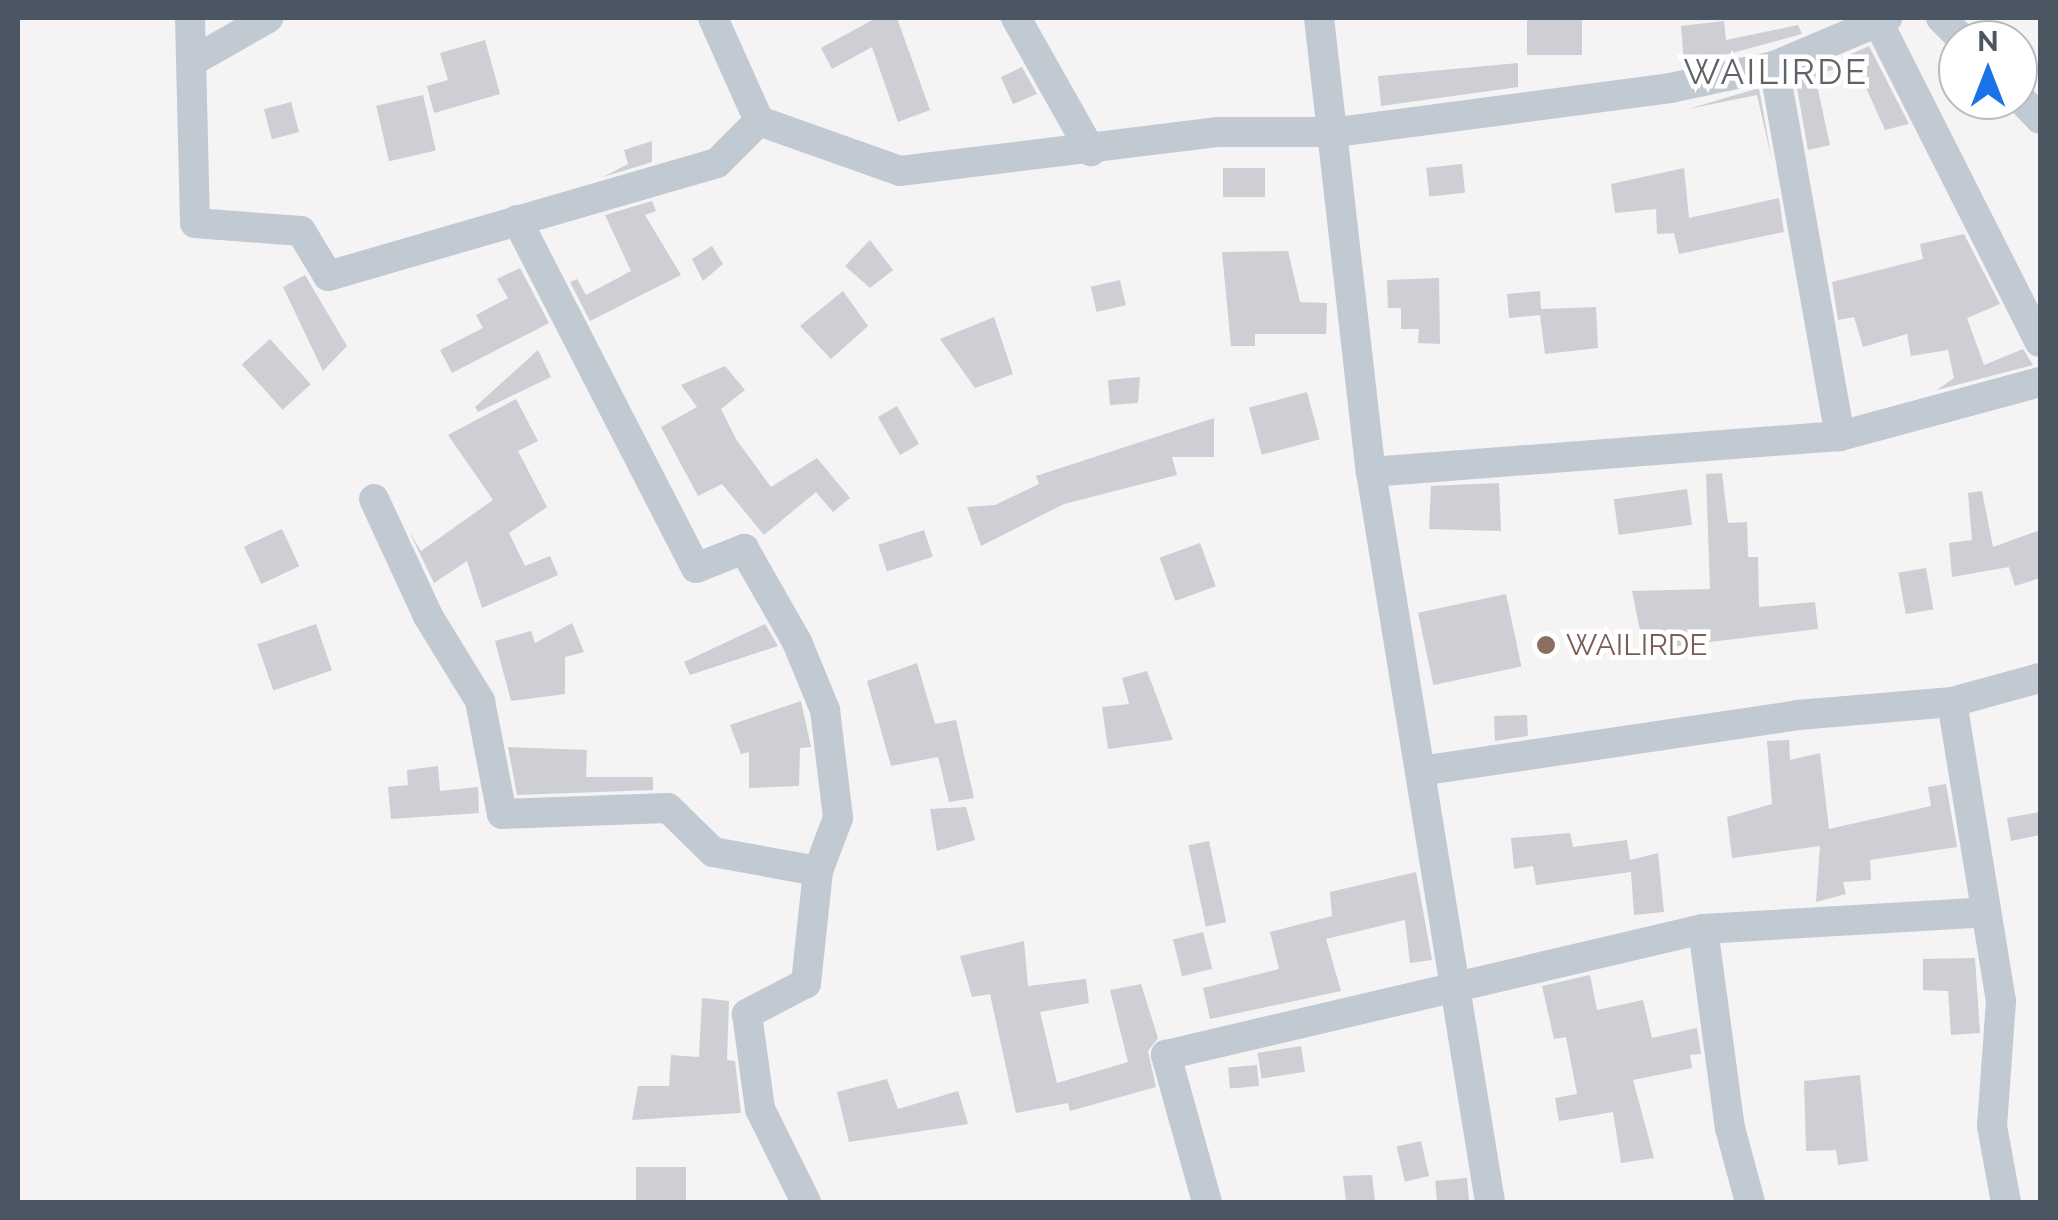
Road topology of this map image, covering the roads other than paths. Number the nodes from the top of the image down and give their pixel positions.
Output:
1 (190, 18) edge
2 (268, 18) edge
3 (713, 18) edge
4 (1016, 18) edge
5 (1319, 18) edge
6 (1880, 19) edge
7 (190, 62) junction
8 (1774, 66) junction
9 (759, 121) junction
10 (1338, 132) junction
11 (1091, 150) junction
12 (517, 220) junction
13 (2040, 342) edge
14 (2040, 382) edge
15 (1840, 436) junction
16 (1371, 472) junction
17 (374, 499) dead end
18 (2040, 678) edge
19 (1952, 702) junction
20 (1420, 772) junction
21 (818, 871) junction
22 (1985, 912) junction
23 (1703, 928) junction
24 (1448, 982) junction
25 (806, 1202) edge
26 (1206, 1202) edge
27 (1490, 1202) edge
28 (1750, 1202) edge
29 (2006, 1202) edge

1 - 7 street
2 - 7 street
3 - 9 street
4 - 11 street
5 - 10 street
6 - 8 street
6 - 13 street
7 - 12 street
8 - 10 street
8 - 15 street
9 - 11 street
9 - 12 street
10 - 11 street
10 - 16 street
12 - 21 street
14 - 15 street
15 - 16 street
16 - 20 street
17 - 21 street
18 - 19 street
19 - 20 street
19 - 22 street
20 - 24 street
21 - 25 street
22 - 23 street
22 - 29 street
23 - 24 street
23 - 28 street
24 - 26 street
24 - 27 street

